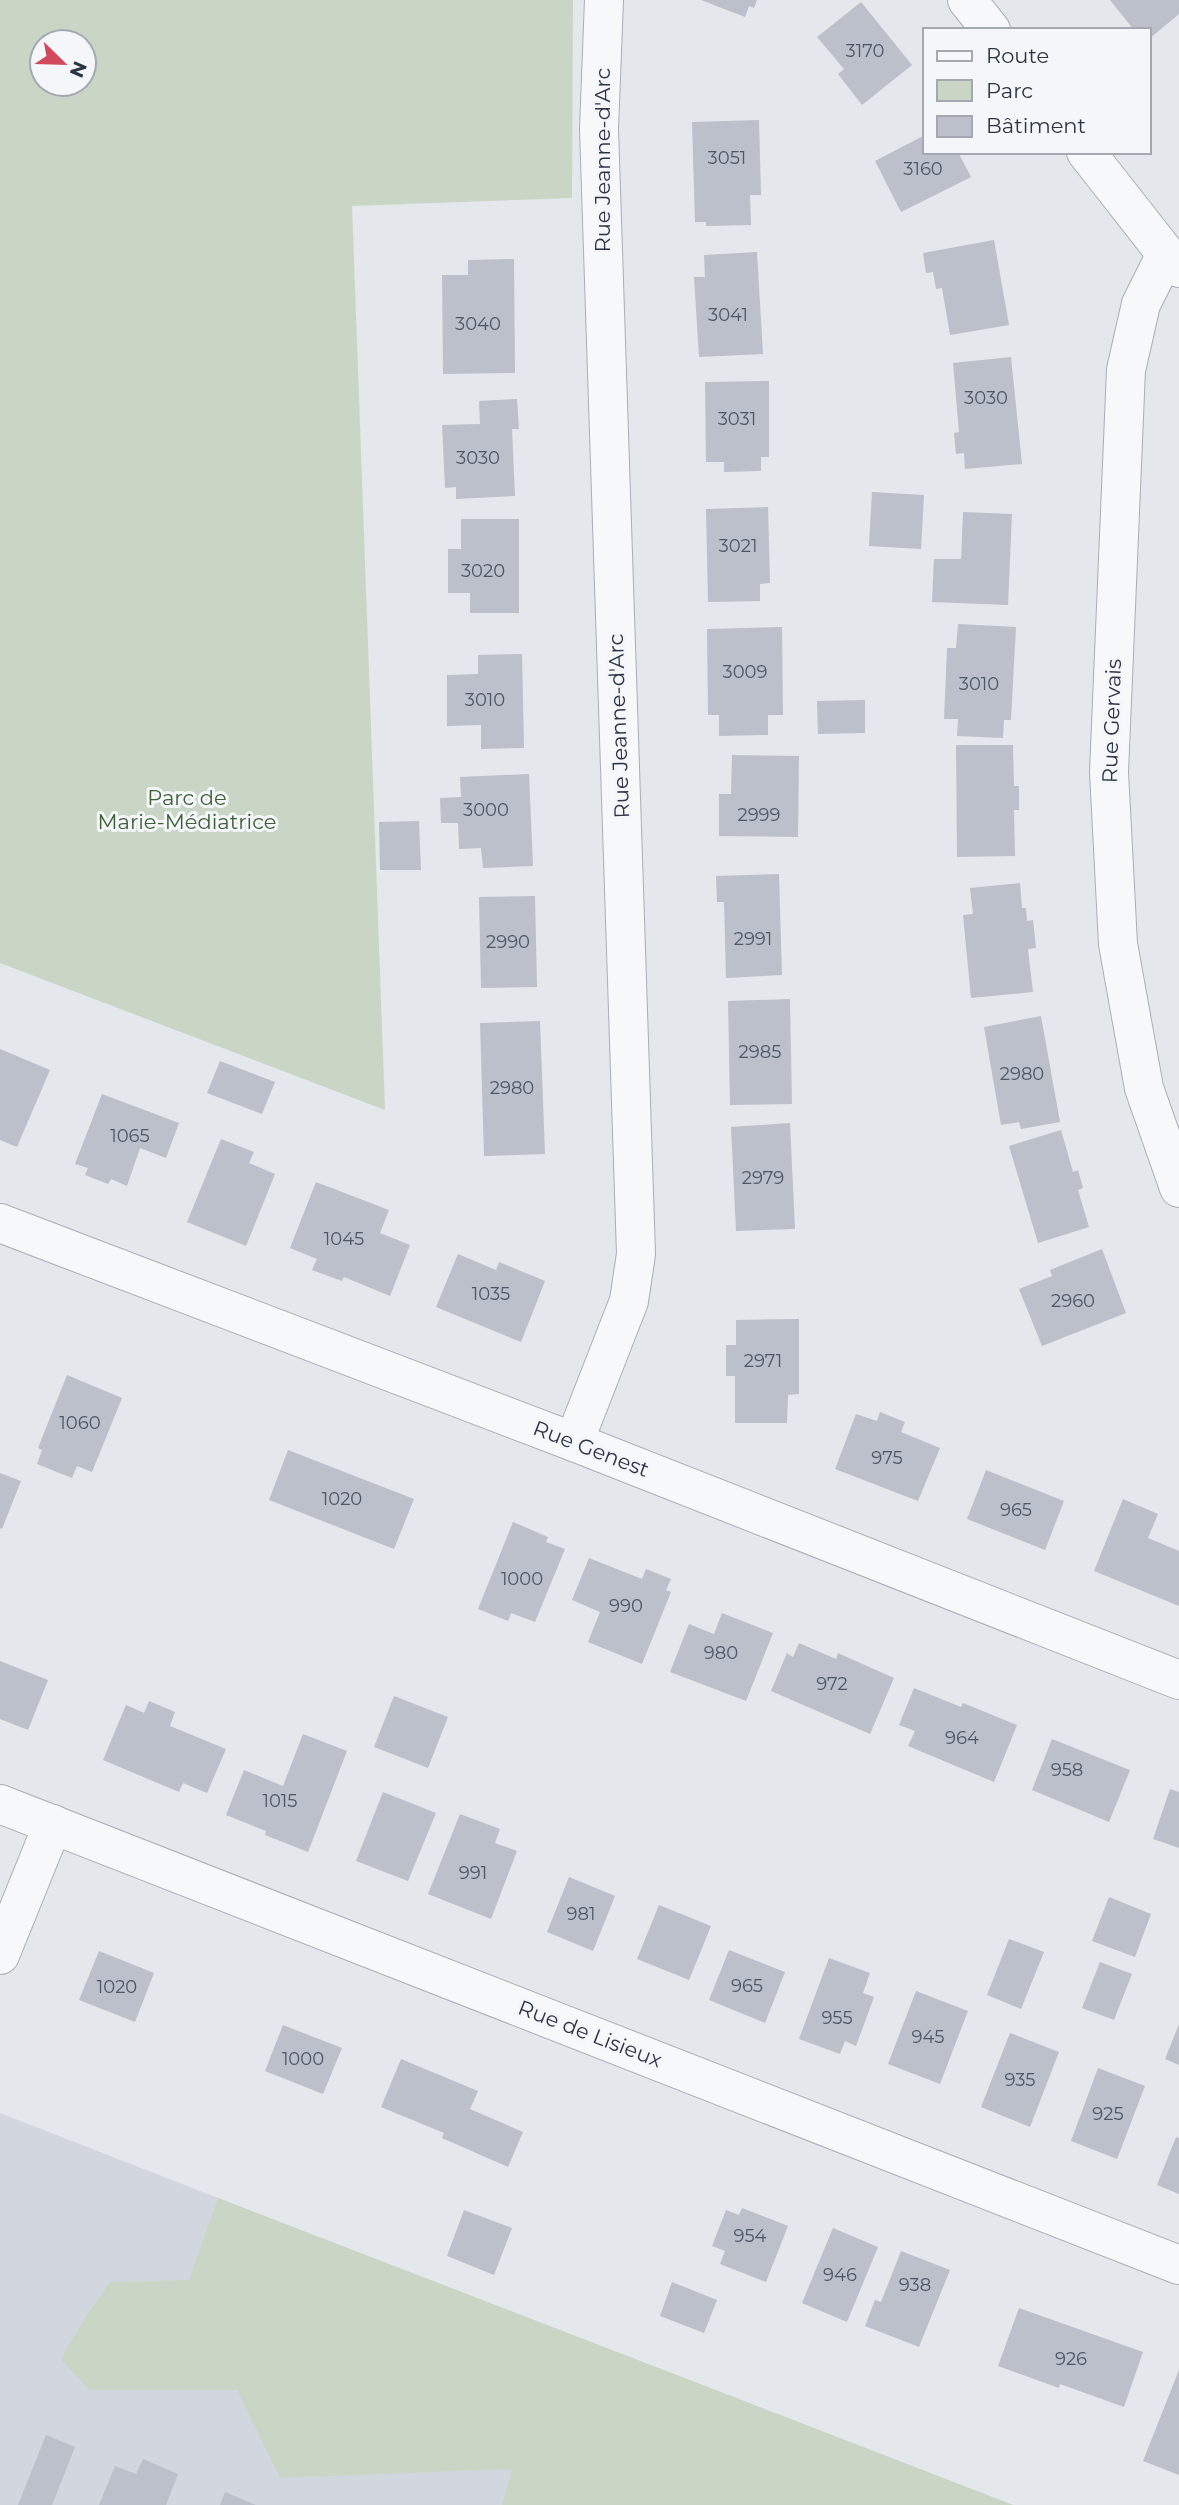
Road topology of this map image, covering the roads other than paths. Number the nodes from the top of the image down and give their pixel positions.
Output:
1 (604, 0) edge
2 (968, 0) edge
3 (989, 28) edge
4 (1088, 154) edge
5 (1172, 261) edge
6 (1179, 1188) edge
7 (0, 1223) edge
8 (574, 1442) junction
9 (1179, 1680) edge
10 (0, 1804) edge
11 (52, 1824) junction
12 (0, 1955) edge
13 (1179, 2265) edge

1 - 8 street, Rue Jeanne-d'Arc
2 - 3 street
4 - 5 street
5 - 6 street, Rue Gervais
7 - 8 street, Rue Genest
8 - 9 street, Rue Genest
10 - 11 street, Rue de Lisieux
11 - 12 street
11 - 13 street, Rue de Lisieux

